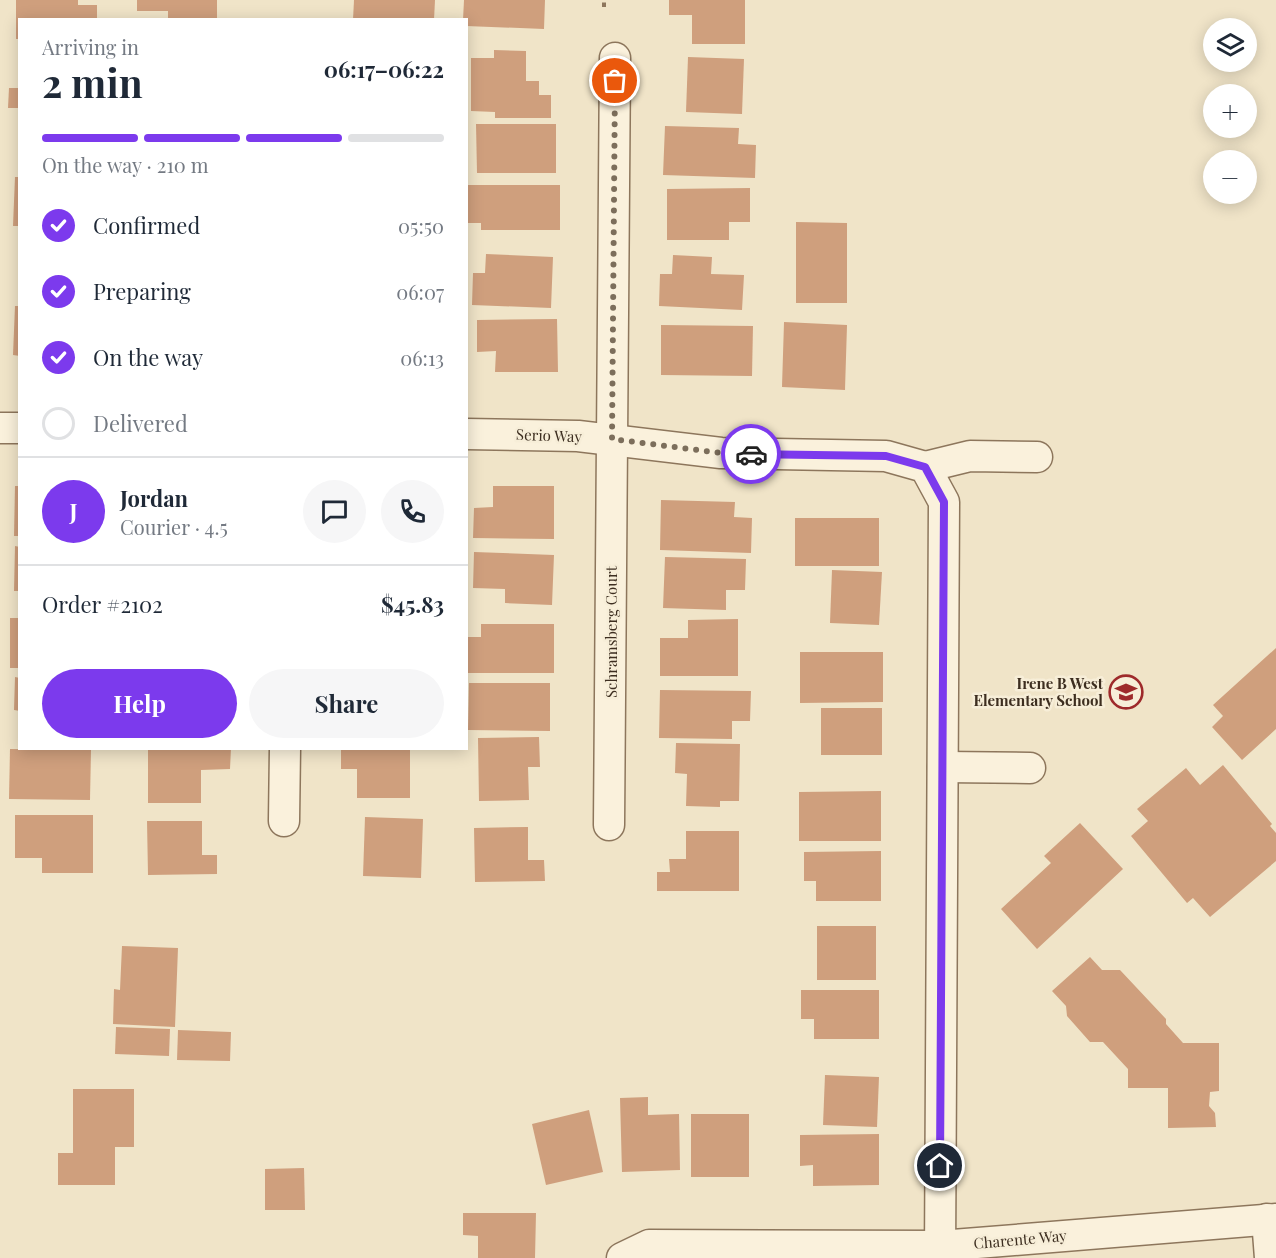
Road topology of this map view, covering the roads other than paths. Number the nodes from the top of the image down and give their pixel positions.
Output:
1 (615, 58) dead end
2 (0, 428) edge
3 (18, 428) edge
4 (468, 434) edge
5 (612, 439) junction
6 (1037, 457) dead end
7 (925, 467) junction
8 (285, 750) edge
9 (943, 767) junction
10 (1030, 768) dead end
11 (284, 821) dead end
12 (609, 825) dead end
13 (1271, 1219) edge
14 (940, 1252) edge
15 (622, 1258) edge
16 (1270, 1258) edge

1 - 5 street, Schramsberg Court
2 - 3 street
4 - 5 street, Serio Way
5 - 7 street, Serio Way
5 - 12 street, Schramsberg Court
6 - 7 street
7 - 9 street
8 - 11 street
9 - 10 street
9 - 14 street
13 - 14 street, Charente Way
13 - 16 street
14 - 15 street, Charente Way

